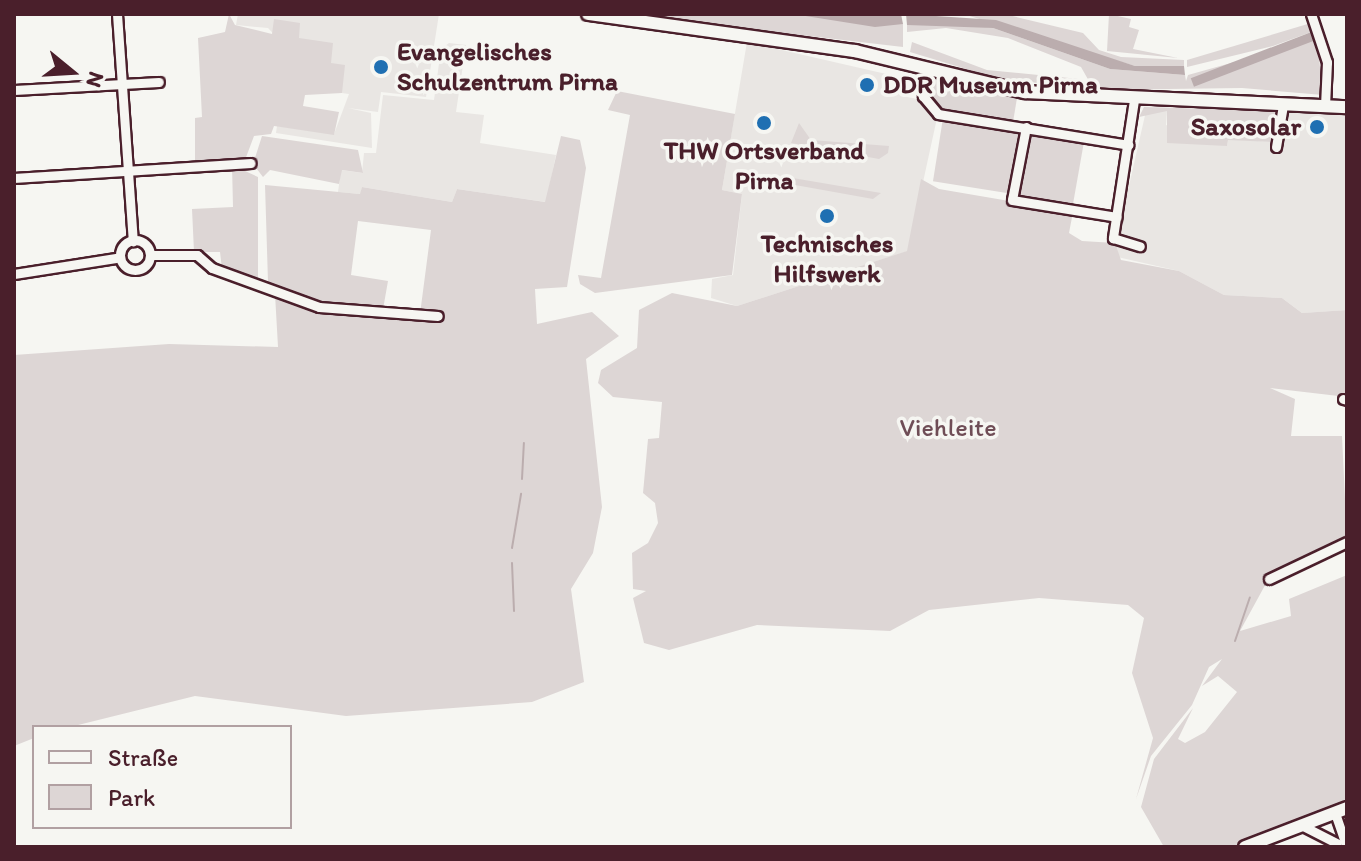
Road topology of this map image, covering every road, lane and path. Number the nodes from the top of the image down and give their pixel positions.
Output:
1 (117, 14) edge
2 (588, 14) edge
3 (1313, 19) edge
4 (929, 69) junction
5 (159, 82) dead end
6 (123, 85) junction
7 (14, 90) edge
8 (1134, 100) junction
9 (1283, 105) junction
10 (1325, 106) junction
11 (1347, 107) edge
12 (1026, 127) junction
13 (1129, 145) junction
14 (1276, 147) dead end
15 (251, 163) dead end
16 (128, 168) junction
17 (14, 178) edge
18 (1117, 217) junction
19 (133, 241) junction
20 (1140, 246) dead end
21 (153, 255) junction
22 (116, 258) junction
23 (14, 274) edge
24 (438, 316) dead end
25 (1347, 542) edge
26 (1269, 579) dead end
27 (1336, 812) edge
28 (1303, 826) junction
29 (1341, 846) edge
30 (1245, 847) edge

1 - 6 street
2 - 4 main road
3 - 10 street
4 - 8 main road
4 - 12 street
5 - 6 street
6 - 7 street
6 - 16 street
8 - 9 main road
8 - 13 street
9 - 10 main road
9 - 14 street
10 - 11 main road
12 - 13 street
12 - 18 street
13 - 18 street
15 - 16 street
16 - 17 street
16 - 19 street
18 - 20 street
19 - 21 street
19 - 22 street
21 - 22 street
21 - 24 street
22 - 23 street
25 - 26 street
27 - 28 main road
27 - 29 street
28 - 29 street
28 - 30 main road

